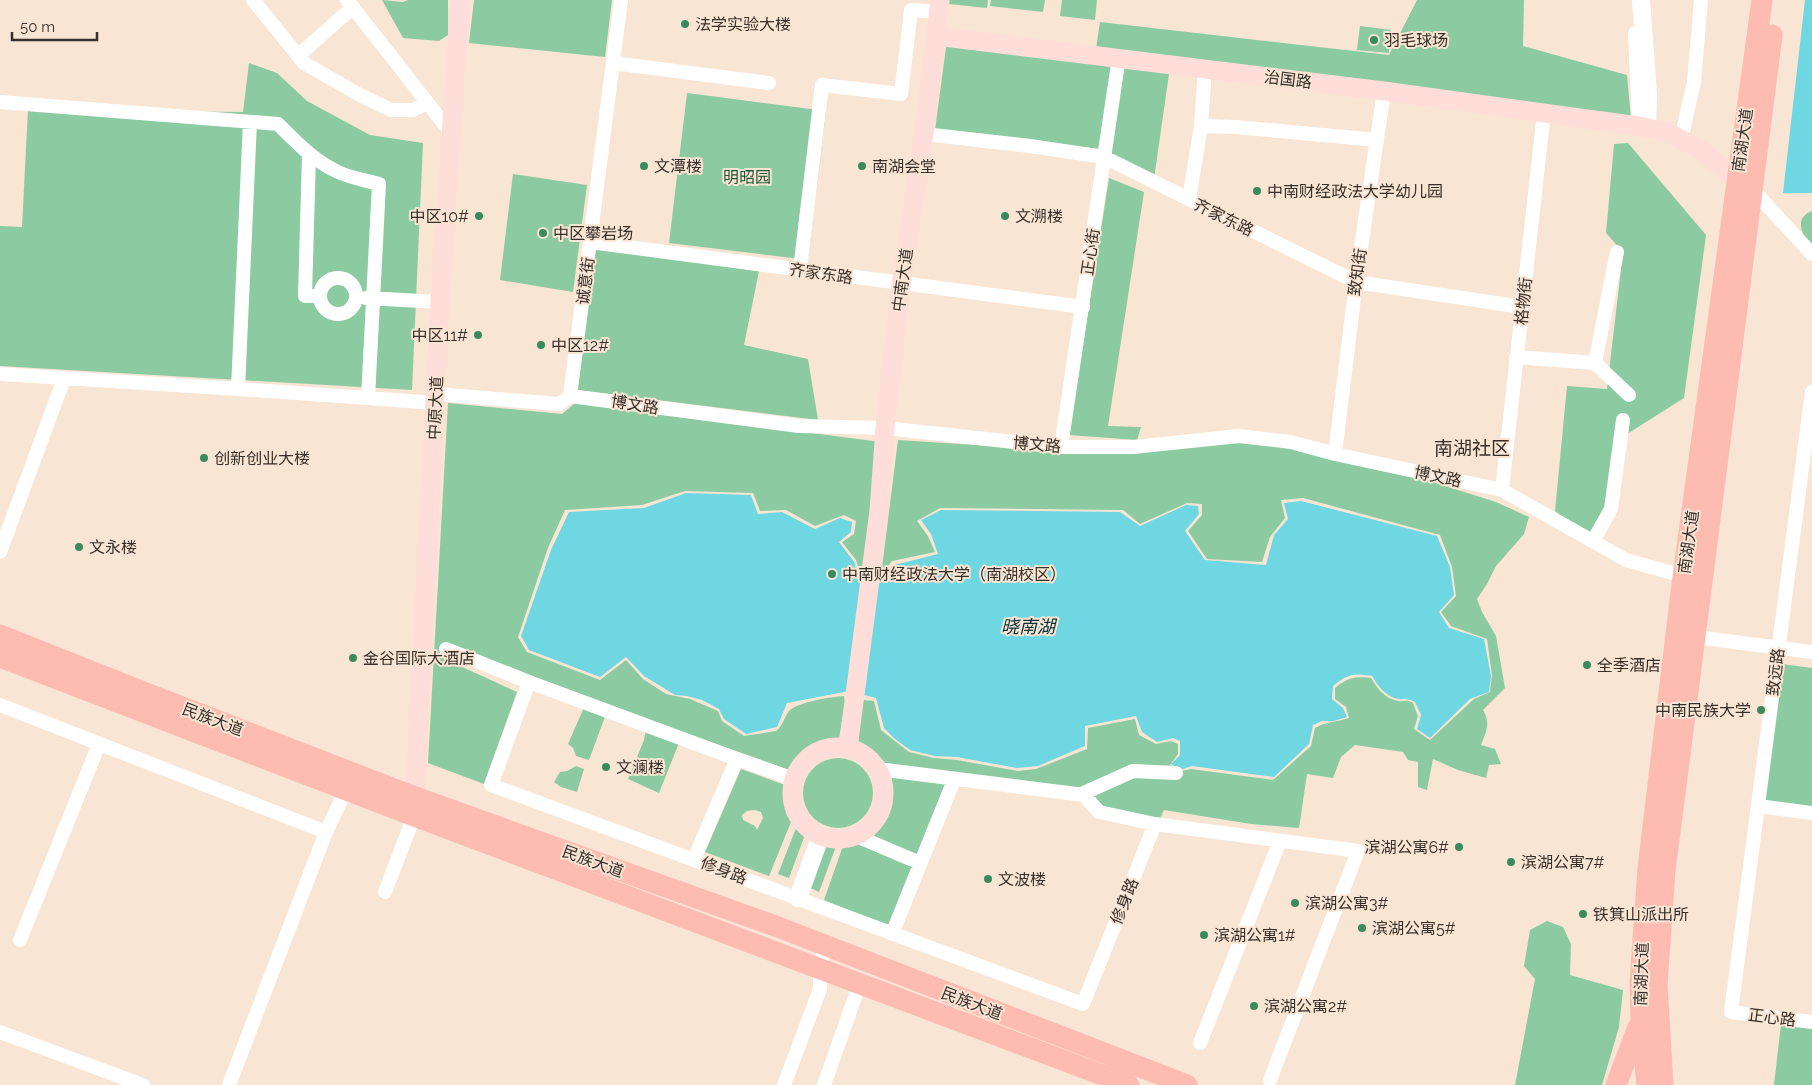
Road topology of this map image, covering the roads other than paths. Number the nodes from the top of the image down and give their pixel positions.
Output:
1 (253, 0) edge
2 (460, 0) edge
3 (621, 0) edge
4 (1634, 0) edge
5 (1642, 0) edge
6 (1700, 0) edge
7 (1762, 0) edge
8 (1776, 0) edge
9 (350, 3) edge
10 (939, 6) edge
11 (936, 36) junction
12 (298, 56) junction
13 (1119, 57) junction
14 (613, 63) junction
15 (1205, 68) junction
16 (769, 83) dead end
17 (1384, 91) junction
18 (0, 102) edge
19 (427, 103) junction
20 (1544, 112) junction
21 (250, 122) junction
22 (1201, 126) junction
23 (1643, 126) junction
24 (452, 134) junction
25 (924, 134) junction
26 (1377, 140) junction
27 (1681, 140) junction
28 (309, 155) junction
29 (1104, 157) junction
30 (1747, 184) junction
31 (1189, 199) junction
32 (590, 242) junction
33 (1617, 252) dead end
34 (1812, 254) edge
35 (800, 270) junction
36 (1356, 282) junction
37 (901, 284) junction
38 (320, 296) junction
39 (356, 297) junction
40 (374, 298) junction
41 (440, 302) junction
42 (1522, 307) junction
43 (1083, 308) junction
44 (1516, 357) junction
45 (1595, 363) junction
46 (0, 374) edge
47 (64, 378) junction
48 (238, 389) junction
49 (1812, 392) edge
50 (1629, 395) dead end
51 (570, 396) junction
52 (368, 398) junction
53 (436, 399) junction
54 (1623, 420) dead end
55 (885, 428) junction
56 (1061, 447) junction
57 (1808, 448) edge
58 (1335, 454) junction
59 (1502, 490) junction
60 (1593, 542) junction
61 (0, 552) edge
62 (1683, 576) junction
63 (0, 635) edge
64 (1695, 637) junction
65 (1779, 647) junction
66 (446, 649) dead end
67 (1812, 652) edge
68 (0, 657) edge
69 (529, 682) junction
70 (0, 705) edge
71 (99, 744) junction
72 (848, 748) junction
73 (737, 759) junction
74 (878, 769) junction
75 (1176, 773) dead end
76 (794, 779) junction
77 (954, 780) junction
78 (346, 790) junction
79 (1084, 793) dead end
80 (1758, 806) junction
81 (415, 807) junction
82 (1812, 813) edge
83 (1155, 824) junction
84 (326, 832) junction
85 (821, 835) junction
86 (854, 835) junction
87 (1280, 841) junction
88 (694, 859) junction
89 (920, 863) junction
90 (385, 892) dead end
91 (798, 898) junction
92 (892, 934) junction
93 (20, 940) dead end
94 (825, 946) junction
95 (820, 968) junction
96 (860, 983) junction
97 (1731, 1012) joint
98 (1640, 1020) junction
99 (1812, 1022) edge
100 (0, 1032) edge
101 (1200, 1043) dead end
102 (1270, 1080) dead end
103 (143, 1085) edge
104 (229, 1085) edge
105 (784, 1085) edge
106 (824, 1085) edge
107 (1129, 1085) edge
108 (1187, 1085) edge
109 (1616, 1085) edge
110 (1647, 1085) edge
111 (1663, 1085) edge

1 - 12 street
2 - 24 main road, 中原大道
3 - 14 street, 诚意街
4 - 23 street
5 - 23 street
6 - 27 street
7 - 30 main road, 南湖大道
8 - 30 main road, 南湖大道
9 - 12 street
9 - 19 street
10 - 11 main road, 中南大道
10 - 35 street
11 - 13 main road, 治国路
11 - 25 main road, 中南大道
12 - 19 street
13 - 15 main road, 治国路
13 - 29 street, 正心街
14 - 16 street
14 - 32 street, 诚意街
15 - 17 main road, 治国路
15 - 22 street
17 - 20 main road, 治国路
17 - 26 street, 致知街
18 - 21 street
19 - 24 street
20 - 23 main road, 治国路
20 - 42 street, 格物街
21 - 28 street
21 - 48 street
22 - 26 street
22 - 31 street
23 - 27 main road, 治国路
24 - 41 main road, 中原大道
25 - 29 street, 齐家东路
25 - 37 main road, 中南大道
26 - 36 street, 致知街
27 - 30 main road, 治国路
28 - 38 street
28 - 40 street
29 - 31 street, 齐家东路
29 - 43 street, 正心街
30 - 34 street
30 - 62 main road, 南湖大道
30 - 64 main road, 南湖大道
31 - 36 street, 齐家东路
32 - 35 street, 齐家东路
32 - 51 street, 诚意街
33 - 45 street
35 - 37 street, 齐家东路
36 - 42 street, 齐家东路
36 - 58 street, 致知街
37 - 43 street, 齐家东路
37 - 55 main road, 中南大道
38 - 39 street
38 - 39 street
39 - 40 street
40 - 41 street
40 - 52 street
41 - 53 main road, 中原大道
42 - 44 street, 格物街
43 - 56 street, 正心街
44 - 45 street
44 - 59 street, 格物街
45 - 50 street
46 - 47 street
47 - 48 street
47 - 61 street
48 - 52 street
49 - 57 street, 致远路
51 - 53 street
51 - 55 street, 博文路
52 - 53 street
53 - 81 main road, 中原大道
54 - 60 street
55 - 56 street, 博文路
55 - 72 main road, 中南大道
56 - 58 street, 博文路
57 - 65 street, 致远路
58 - 59 street, 博文路
59 - 60 street, 博文路
60 - 62 street, 博文路
62 - 98 main road, 南湖大道
63 - 81 main road, 民族大道
64 - 65 street
64 - 111 main road, 南湖大道
65 - 67 street
65 - 80 street, 致远路
66 - 69 street
68 - 78 main road, 民族大道
69 - 73 street
69 - 88 street, 修身路
70 - 71 street
71 - 84 street
71 - 93 street
72 - 74 main road
72 - 76 main road
73 - 76 street
73 - 88 street
74 - 77 street
74 - 86 main road
75 - 79 street
76 - 85 main road
77 - 83 street
77 - 89 street
78 - 81 main road, 民族大道
78 - 84 street
80 - 82 street
80 - 97 street, 致远路
81 - 90 street
81 - 94 main road, 民族大道
81 - 95 main road, 民族大道
83 - 87 street
83 - 92 street, 修身路
84 - 104 street
85 - 86 main road
85 - 91 street
86 - 89 street
87 - 101 street
87 - 102 street
88 - 91 street, 修身路
89 - 92 street
91 - 92 street, 修身路
94 - 95 street
94 - 108 main road, 民族大道
95 - 96 main road, 民族大道
95 - 105 street
96 - 106 street
96 - 107 main road, 民族大道
97 - 99 street, 正心路
98 - 109 main road
98 - 110 main road, 南湖大道
100 - 103 street

